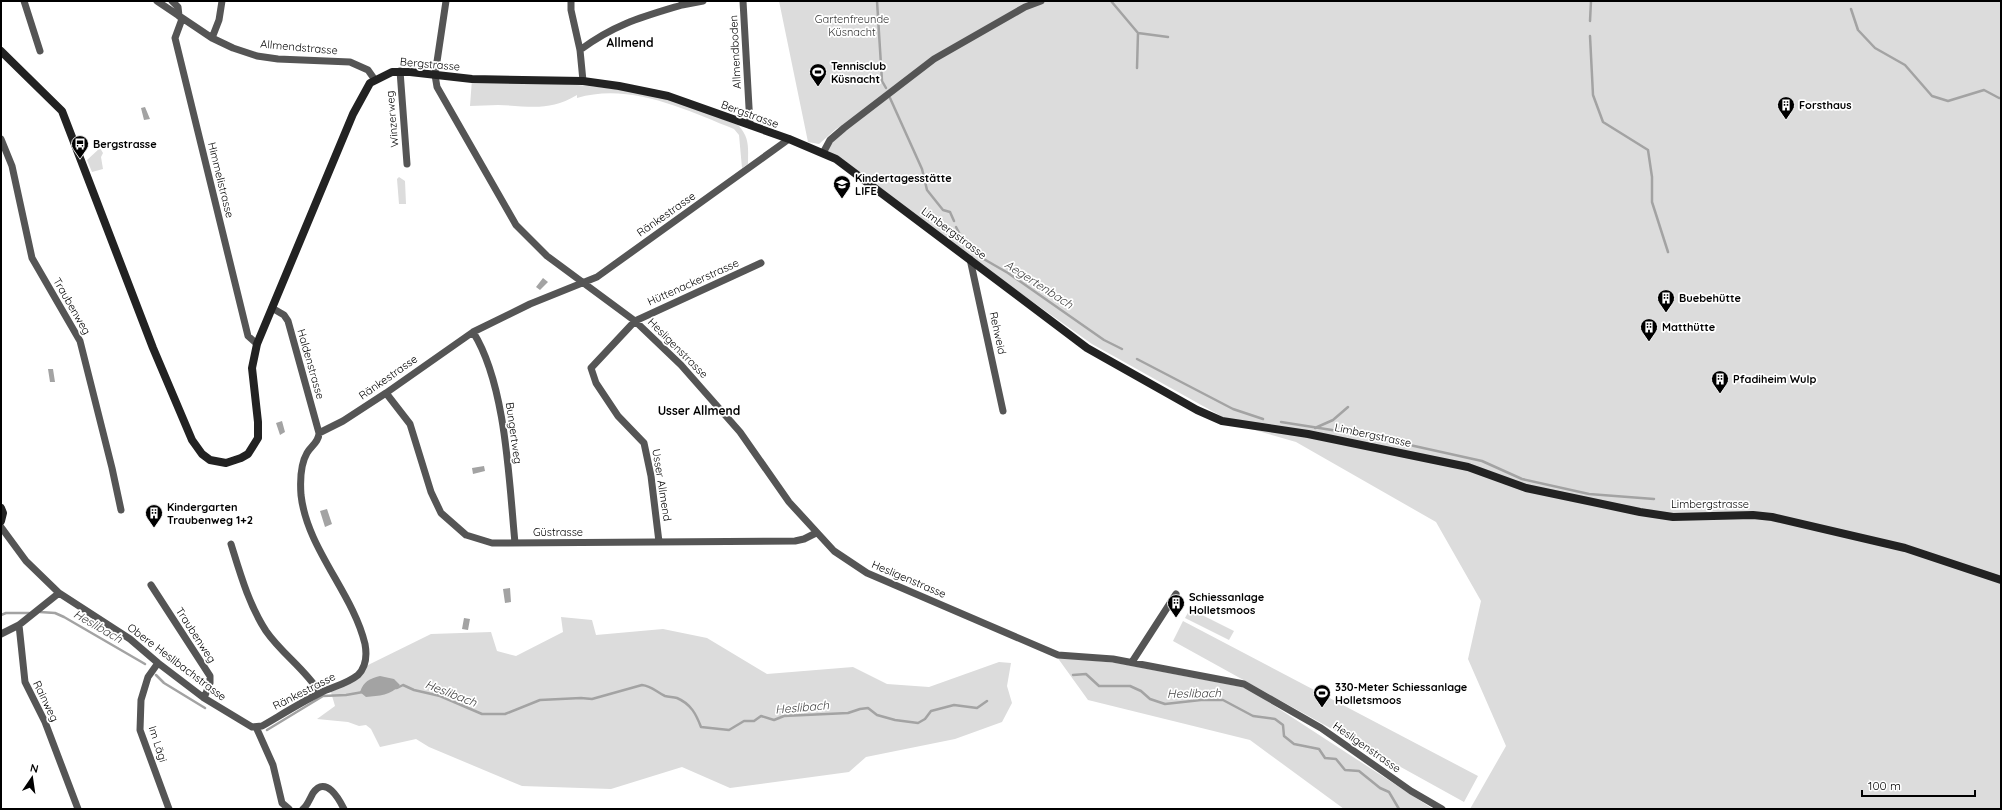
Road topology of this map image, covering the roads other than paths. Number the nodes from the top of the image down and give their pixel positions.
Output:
1 (24, 1) edge
2 (157, 1) edge
3 (172, 1) edge
4 (222, 1) edge
5 (446, 1) edge
6 (571, 1) edge
7 (703, 1) edge
8 (744, 1) edge
9 (1041, 1) edge
10 (682, 3) edge
11 (181, 17) junction
12 (212, 38) junction
13 (580, 50) junction
14 (40, 51) dead end
15 (1, 52) edge
16 (400, 71) junction
17 (435, 75) junction
18 (375, 80) junction
19 (584, 81) junction
20 (750, 125) junction
21 (1, 139) edge
22 (789, 139) junction
23 (809, 147) joint
24 (823, 153) junction
25 (407, 164) dead end
26 (970, 259) junction
27 (761, 262) dead end
28 (584, 283) junction
29 (272, 308) junction
30 (635, 321) junction
31 (473, 332) junction
32 (257, 344) junction
33 (386, 393) junction
34 (1004, 411) dead end
35 (319, 433) junction
36 (1, 508) edge
37 (121, 510) dead end
38 (1, 521) edge
39 (1, 527) edge
40 (816, 533) junction
41 (659, 542) junction
42 (515, 543) junction
43 (231, 544) dead end
44 (2001, 580) edge
45 (151, 586) dead end
46 (59, 593) junction
47 (1176, 594) dead end
48 (19, 625) junction
49 (1, 634) edge
50 (1132, 662) junction
51 (158, 663) junction
52 (320, 693) junction
53 (204, 698) junction
54 (256, 727) junction
55 (78, 809) edge
56 (169, 809) edge
57 (289, 809) edge
58 (303, 809) edge
59 (344, 809) edge
60 (1442, 809) edge

1 - 14 street
2 - 11 street, Allmendstrasse
3 - 11 street
4 - 12 street
5 - 17 street
6 - 13 street
7 - 10 street
8 - 20 street, Allmendboden
9 - 24 street
10 - 13 street
11 - 12 street, Allmendstrasse
11 - 32 street, Himmelistrasse
12 - 18 street, Allmendstrasse
13 - 19 street
15 - 32 street, Bergstrasse
16 - 17 street, Bergstrasse
16 - 18 street, Bergstrasse
16 - 25 street, Winzerweg
17 - 19 street, Bergstrasse
17 - 28 street, Hesligenstrasse
18 - 29 street, Bergstrasse
19 - 20 street, Bergstrasse
20 - 22 street, Bergstrasse
21 - 37 street, Traubenweg
22 - 23 street, Bergstrasse
22 - 28 street, Ränkestrasse
23 - 24 street, Limbergstrasse
24 - 26 street, Limbergstrasse
26 - 34 street, Rehweid
26 - 44 street, Limbergstrasse
27 - 30 street, Hüttenackerstrasse
28 - 30 street, Hesligenstrasse
28 - 31 street, Ränkestrasse
29 - 32 street, Bergstrasse
29 - 35 street, Haldenstrasse
30 - 40 street, Hesligenstrasse
30 - 41 street, Usser Allmend
31 - 33 street, Ränkestrasse
31 - 42 street, Bungertweg
33 - 35 street, Ränkestrasse
33 - 42 street, Güstrasse
35 - 52 street, Ränkestrasse
36 - 38 street
39 - 46 street, Obere Heslibachstrasse
40 - 41 street, Güstrasse
40 - 50 street, Hesligenstrasse
41 - 42 street, Güstrasse
43 - 52 street
45 - 53 street, Traubenweg
46 - 48 street
46 - 51 street, Obere Heslibachstrasse
47 - 50 street
48 - 49 street
48 - 55 street, Rainweg
50 - 60 street, Hesligenstrasse
51 - 53 street, Obere Heslibachstrasse
51 - 56 street, Im Lägi
52 - 54 street, Ränkestrasse
53 - 54 street, Obere Heslibachstrasse
54 - 57 street
58 - 59 street

